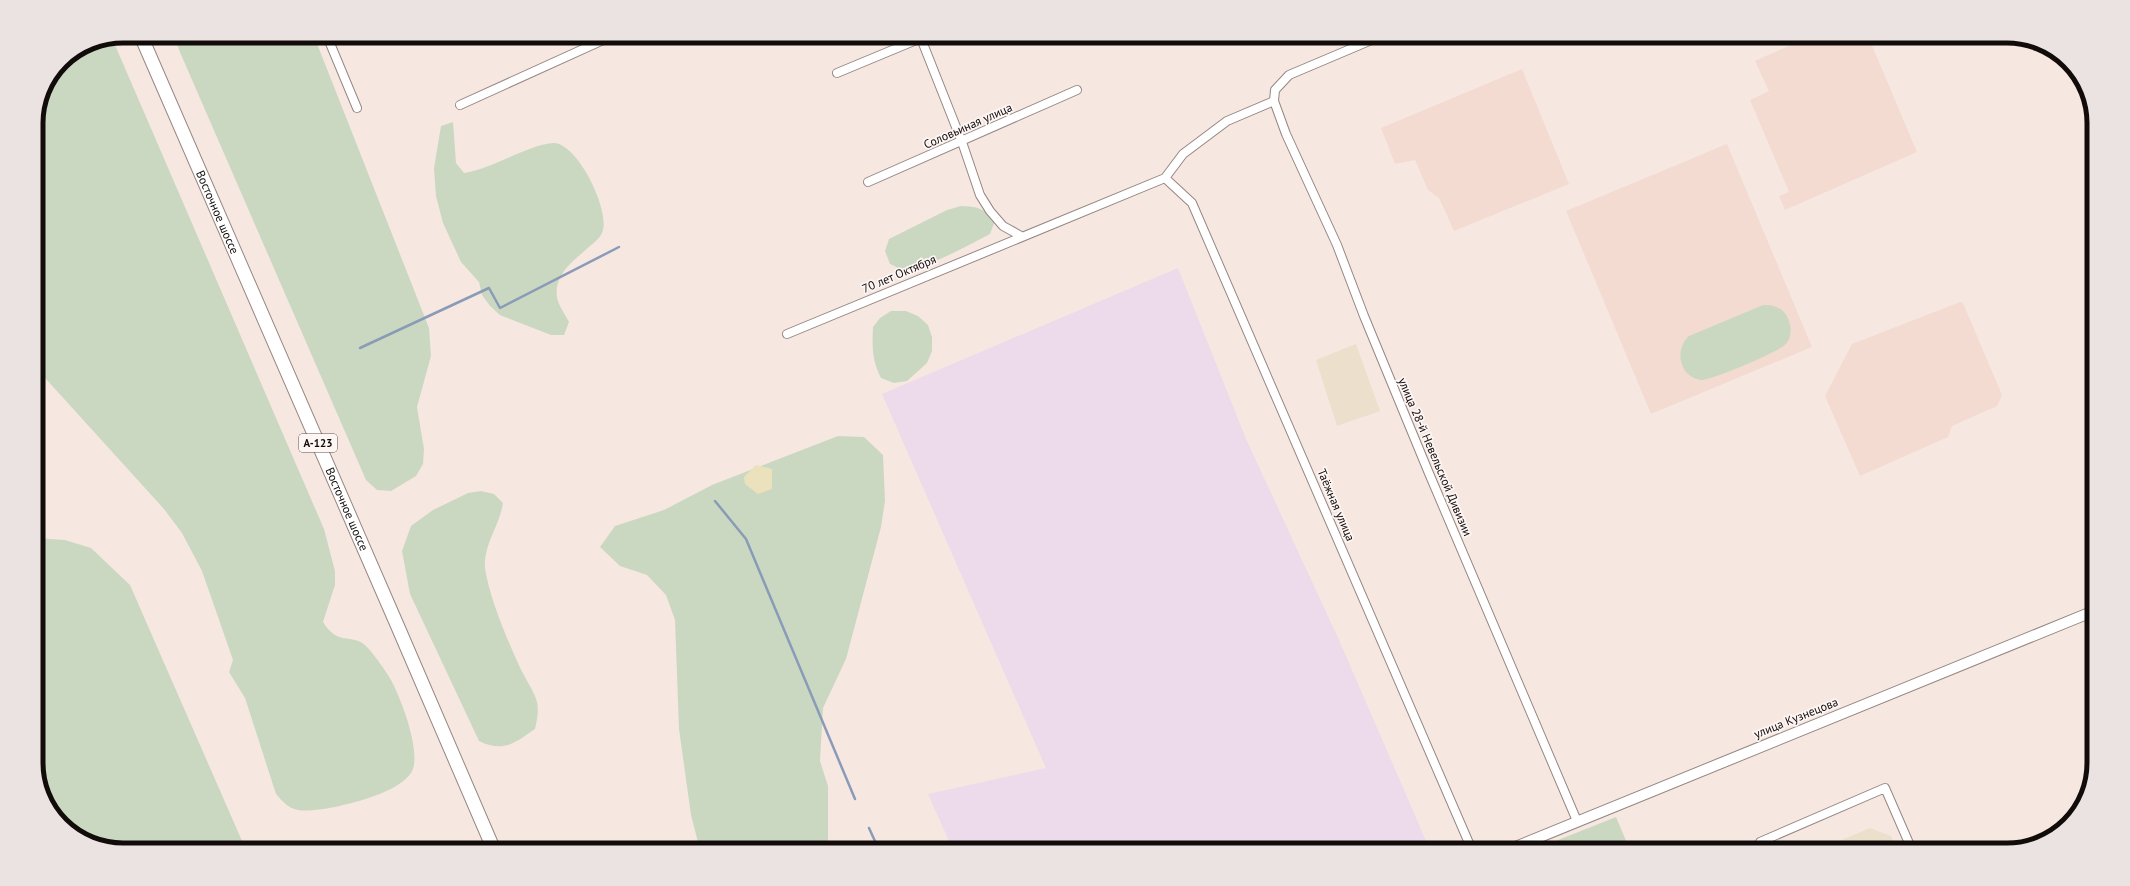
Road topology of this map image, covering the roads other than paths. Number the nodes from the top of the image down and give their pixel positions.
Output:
1 (144, 43) edge
2 (330, 43) edge
3 (596, 43) edge
4 (908, 43) edge
5 (924, 43) edge
6 (1365, 43) edge
7 (592, 45) joint
8 (837, 73) dead end
9 (1076, 90) dead end
10 (1274, 101) junction
11 (460, 105) dead end
12 (357, 108) dead end
13 (962, 142) junction
14 (1165, 178) junction
15 (868, 182) dead end
16 (1021, 236) junction
17 (787, 334) dead end
18 (2087, 613) edge
19 (1577, 821) junction
20 (491, 843) edge
21 (1469, 843) edge
22 (1525, 843) edge
23 (1760, 843) edge
24 (1909, 843) edge

1 - 20 main road, Восточное шоссе / А-123
2 - 12 street
3 - 7 street
4 - 8 street
5 - 13 street
6 - 10 street
7 - 11 street
9 - 13 street, Соловьиная улица
10 - 14 street
10 - 19 street, улица 28-й Невельской Дивизии
13 - 15 street, Соловьиная улица
13 - 16 street
14 - 16 street, 70 лет Октября
14 - 21 street, Таёжная улица
16 - 17 street, 70 лет Октября
18 - 19 street, улица Кузнецова
19 - 22 street, улица Кузнецова
23 - 24 street

